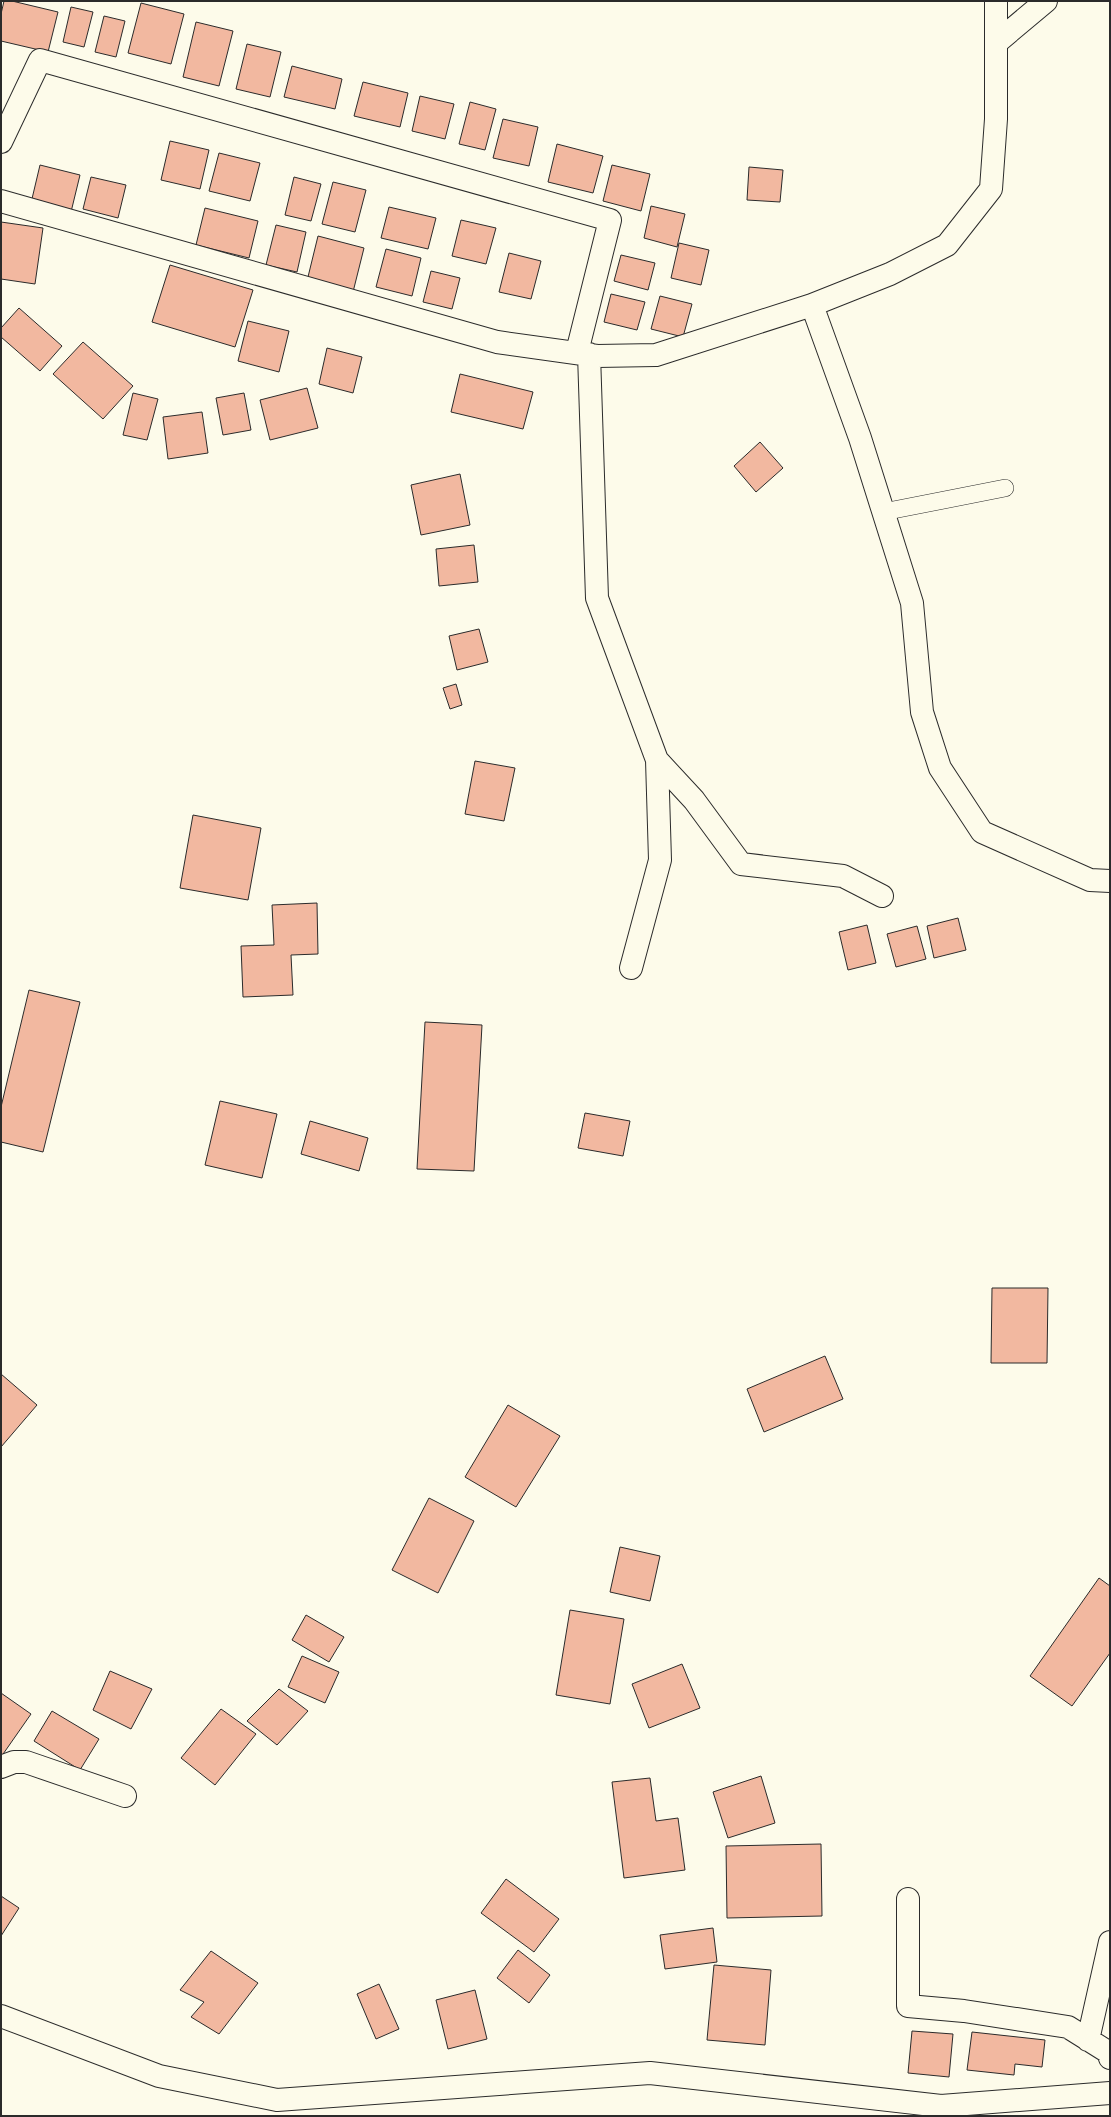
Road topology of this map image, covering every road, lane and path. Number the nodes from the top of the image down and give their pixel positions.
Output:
1 (996, 1) edge
2 (1046, 1) edge
3 (996, 43) junction
4 (1, 142) edge
5 (1, 201) edge
6 (812, 305) junction
7 (583, 353) junction
8 (1005, 488) dead end
9 (883, 512) junction
10 (657, 760) junction
11 (1110, 881) edge
12 (882, 896) dead end
13 (631, 968) dead end
14 (1, 1767) edge
15 (125, 1796) dead end
16 (908, 1900) dead end
17 (1110, 1942) edge
18 (1, 2016) edge
19 (1088, 2040) junction
20 (1110, 2058) edge
21 (1110, 2093) edge
22 (938, 2111) edge

1 - 3 street
2 - 3 street
3 - 6 street
4 - 7 street
5 - 7 street
6 - 7 street
6 - 9 street
7 - 10 street
8 - 9 lane
9 - 11 street
10 - 12 street
10 - 13 street
14 - 15 street
16 - 19 street
17 - 19 street
18 - 22 street
19 - 20 street
21 - 22 street

